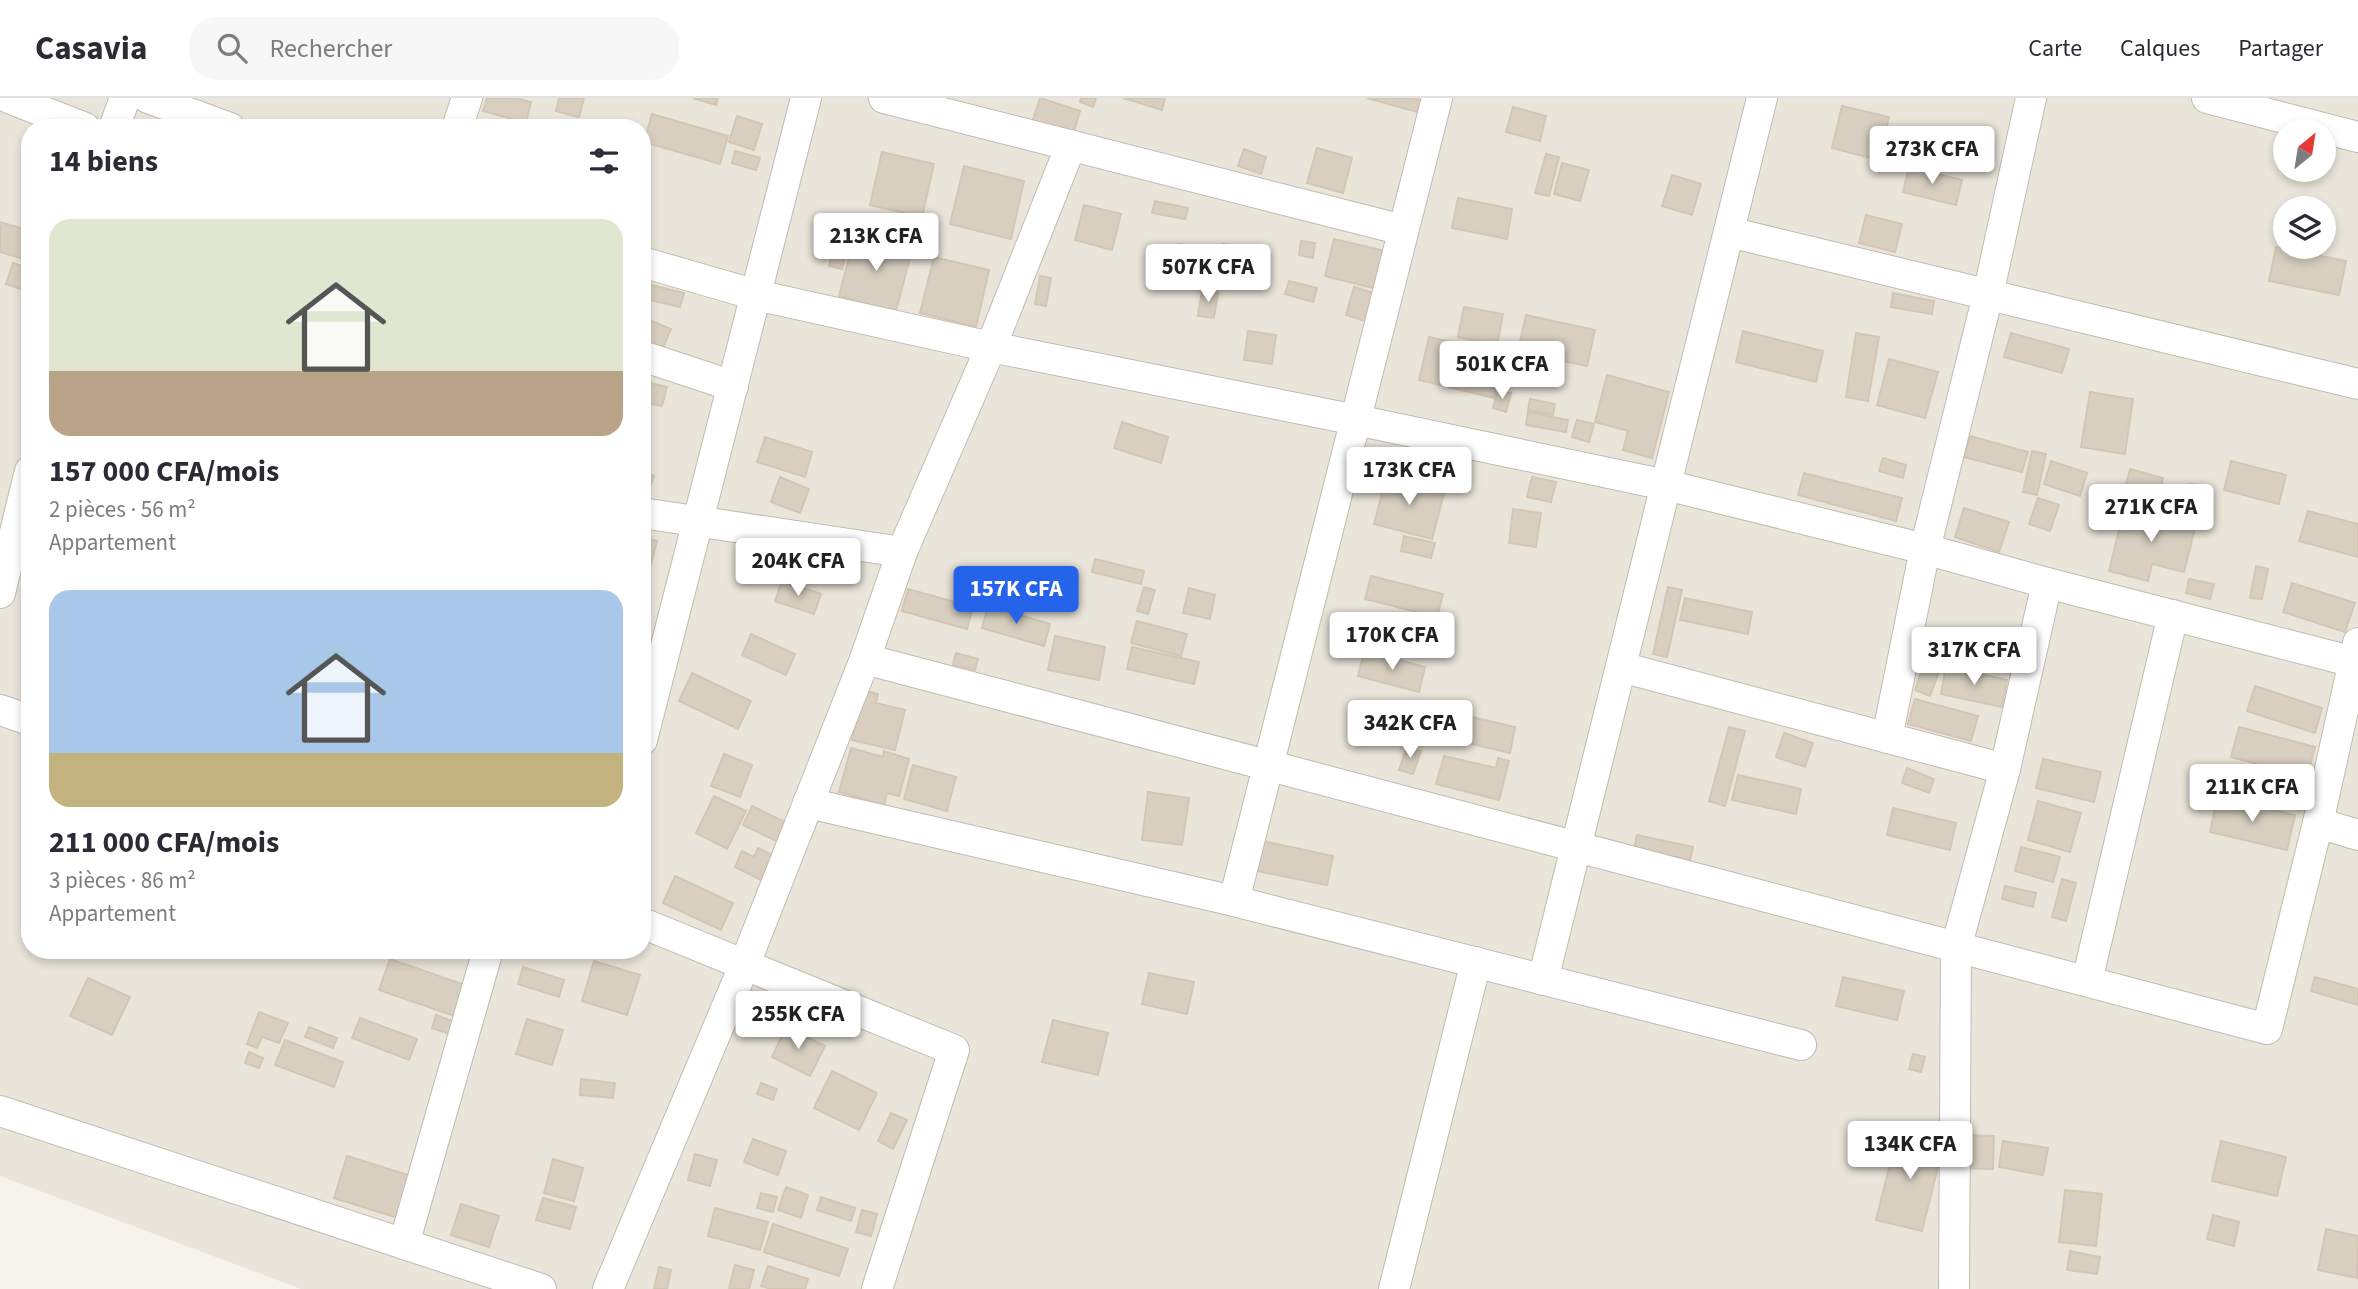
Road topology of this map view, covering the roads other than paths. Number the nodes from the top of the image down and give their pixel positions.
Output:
1 (9, 98) edge
2 (125, 98) edge
3 (148, 98) edge
4 (467, 98) edge
5 (806, 98) edge
6 (884, 98) edge
7 (1437, 98) edge
8 (1762, 98) edge
9 (2031, 98) edge
10 (2207, 98) edge
11 (62, 119) edge
12 (117, 119) edge
13 (205, 119) edge
14 (460, 119) edge
15 (2358, 137) edge
16 (1071, 145) junction
17 (1403, 230) junction
18 (1729, 232) junction
19 (651, 265) edge
20 (756, 295) junction
21 (1988, 295) junction
22 (991, 347) junction
23 (651, 359) edge
24 (2358, 384) edge
25 (733, 386) junction
26 (1356, 420) junction
27 (1666, 485) junction
28 (21, 508) edge
29 (651, 514) edge
30 (698, 522) junction
31 (1925, 549) junction
32 (902, 552) junction
33 (2047, 583) junction
34 (0, 593) edge
35 (2173, 615) junction
36 (2356, 656) edge
37 (865, 659) junction
38 (1621, 667) junction
39 (651, 705) edge
40 (0, 710) edge
41 (21, 717) edge
42 (1887, 738) junction
43 (1268, 765) junction
44 (2005, 769) junction
45 (808, 803) junction
46 (2318, 823) junction
47 (2358, 835) edge
48 (1576, 846) junction
49 (1234, 901) junction
50 (651, 927) edge
51 (1955, 948) junction
52 (485, 959) edge
53 (1476, 962) junction
54 (744, 966) junction
55 (1543, 980) junction
56 (2087, 981) junction
57 (1801, 1045) dead end
58 (0, 1111) edge
59 (404, 1244) junction
60 (541, 1289) edge
61 (608, 1289) edge
62 (877, 1289) edge
63 (1394, 1289) edge
64 (1954, 1289) edge

1 - 11 street
2 - 12 street
3 - 13 street
4 - 14 street
5 - 20 street
6 - 16 street
7 - 17 street
8 - 18 street
9 - 21 street
10 - 15 street
16 - 17 street
16 - 22 street
17 - 26 street
18 - 21 street
18 - 27 street
19 - 20 street
20 - 22 street
20 - 25 street
21 - 24 street
21 - 31 street
22 - 26 street
22 - 32 street
23 - 25 street
25 - 30 street
26 - 27 street
26 - 43 street
27 - 31 street
27 - 38 street
28 - 34 street
29 - 30 street
30 - 32 street
30 - 39 street
31 - 33 street
31 - 42 street
32 - 37 street
33 - 35 street
33 - 44 street
35 - 36 street
35 - 56 street
36 - 46 street
37 - 43 street
37 - 45 street
38 - 42 street
38 - 48 street
40 - 41 street
42 - 44 street
43 - 48 street
43 - 49 street
44 - 51 street
45 - 49 street
45 - 54 street
46 - 47 street
46 - 56 street
48 - 51 street
48 - 55 street
49 - 53 street
50 - 54 street
51 - 56 street
51 - 64 street
52 - 59 street
53 - 55 street
53 - 63 street
54 - 61 street
54 - 62 street
55 - 57 street
58 - 59 street
59 - 60 street

